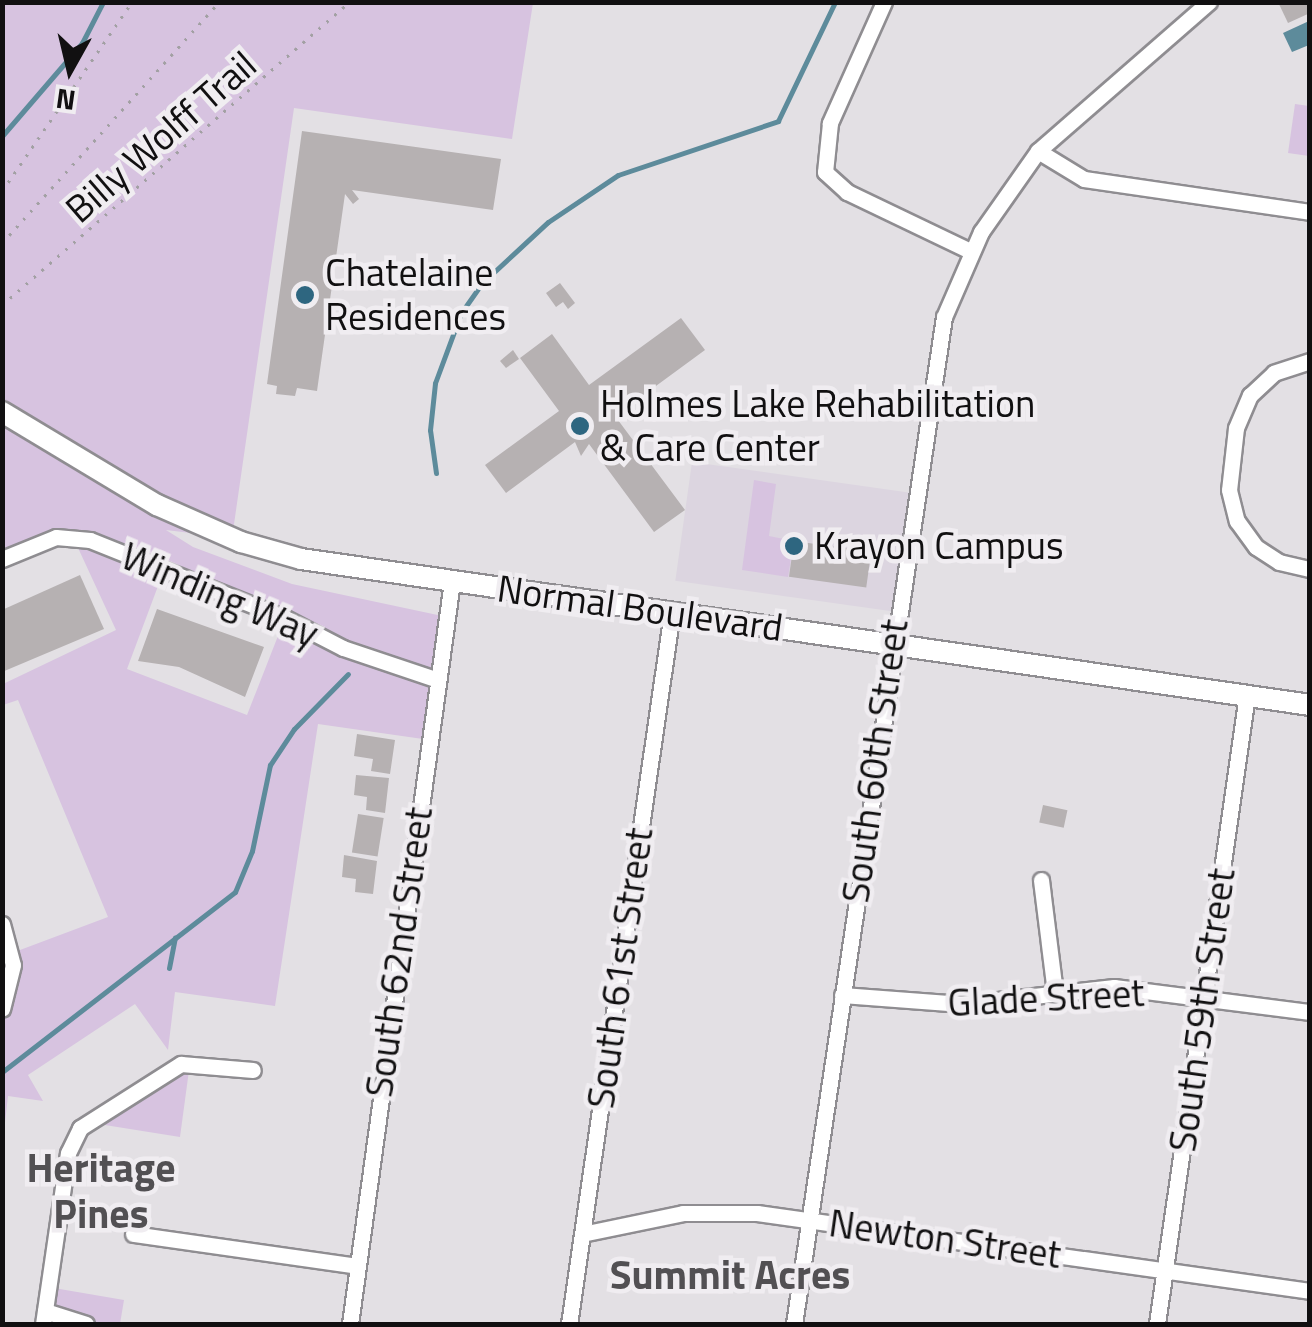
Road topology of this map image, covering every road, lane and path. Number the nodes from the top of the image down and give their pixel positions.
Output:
1 (132, 2) edge
2 (219, 2) edge
3 (349, 2) edge
4 (884, 2) edge
5 (1209, 2) edge
6 (1038, 151) junction
7 (2, 190) edge
8 (1310, 212) edge
9 (2, 243) edge
10 (970, 251) junction
11 (2, 306) edge
12 (1310, 360) edge
13 (2, 412) edge
14 (2, 559) edge
15 (1310, 569) edge
16 (452, 580) junction
17 (672, 612) junction
18 (892, 645) junction
19 (438, 680) junction
20 (1247, 696) junction
21 (1310, 705) edge
22 (1041, 880) dead end
23 (2, 924) edge
24 (1054, 992) junction
25 (842, 995) junction
26 (1204, 996) junction
27 (2, 1009) edge
28 (1310, 1012) edge
29 (254, 1070) dead end
30 (810, 1220) junction
31 (133, 1234) dead end
32 (582, 1234) junction
33 (357, 1266) junction
34 (1165, 1270) junction
35 (1310, 1291) edge
36 (44, 1318) edge
37 (86, 1324) edge
38 (350, 1324) edge
39 (568, 1324) edge
40 (794, 1324) edge
41 (1157, 1324) edge

1 - 7 path
2 - 9 path
3 - 11 path, Billy Wolff Trail
4 - 10 street
5 - 6 street, South 60th Street
6 - 8 street
6 - 10 street, South 60th Street
10 - 18 street, South 60th Street
12 - 15 street
13 - 16 main road, Normal Boulevard
14 - 19 street, Winding Way
16 - 17 main road, Normal Boulevard
16 - 19 street, South 62nd Street
17 - 18 main road, Normal Boulevard
17 - 32 street, South 61st Street
18 - 20 main road, Normal Boulevard
18 - 25 street, South 60th Street
19 - 33 street, South 62nd Street
20 - 21 main road, Normal Boulevard
20 - 26 street, South 59th Street
22 - 24 street
23 - 27 street
24 - 25 street, Glade Street
24 - 26 street, Glade Street
25 - 30 street, South 60th Street
26 - 28 street, Glade Street
26 - 34 street, South 59th Street
29 - 36 street
30 - 32 street, Newton Street
30 - 34 street, Newton Street
30 - 40 street, South 60th Street
31 - 33 street
32 - 39 street, South 61st Street
33 - 38 street, South 62nd Street
34 - 35 street, Newton Street
34 - 41 street, South 59th Street
36 - 37 street

